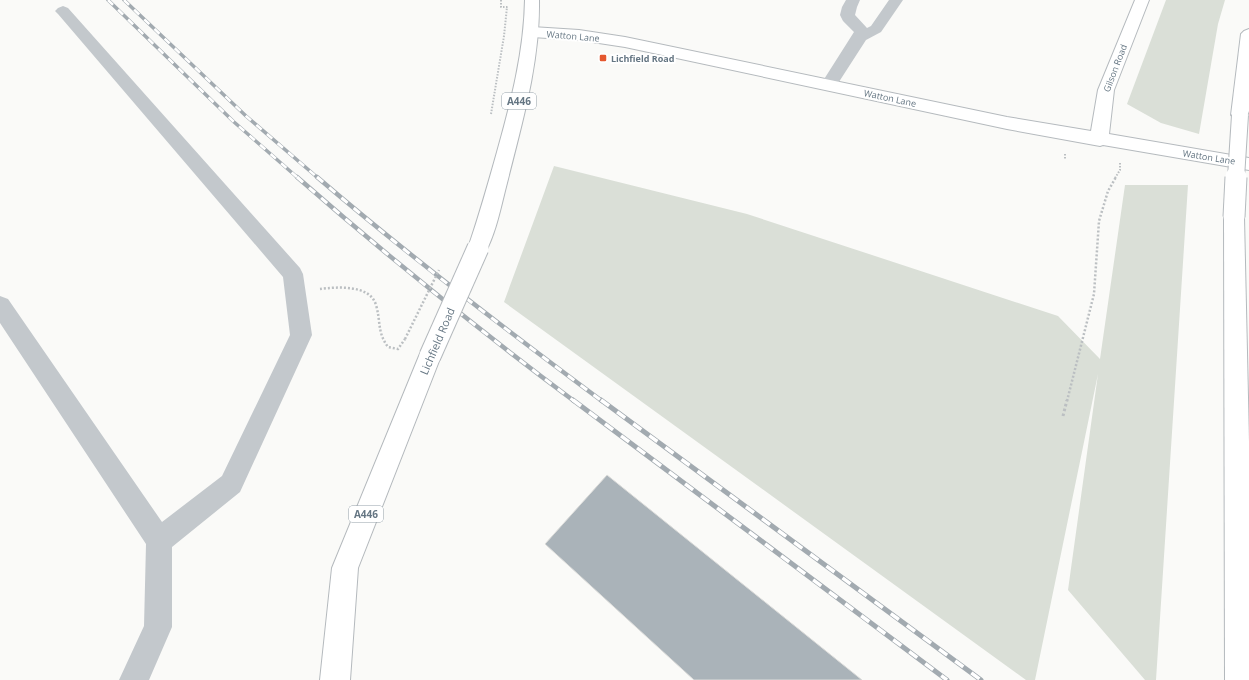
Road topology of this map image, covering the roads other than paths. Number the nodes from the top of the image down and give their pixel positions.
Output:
1 (532, 0) edge
2 (853, 0) edge
3 (896, 0) edge
4 (1142, 0) edge
5 (63, 11) dead end
6 (861, 27) junction
7 (532, 32) junction
8 (1249, 34) edge
9 (829, 84) junction
10 (1100, 140) junction
11 (1249, 164) edge
12 (0, 305) edge
13 (159, 541) junction
14 (1240, 668) edge
15 (134, 680) edge
16 (336, 680) edge

1 - 7 main road, Lichfield Road / A446
2 - 6 lane
3 - 6 lane
4 - 10 main road, Gilson Road
5 - 13 lane
6 - 9 lane
7 - 9 main road, Watton Lane
7 - 16 main road, Lichfield Road / A446, bridge
8 - 14 main road, bridge
9 - 10 main road, Watton Lane
10 - 11 main road, Watton Lane
12 - 13 lane
13 - 15 lane

